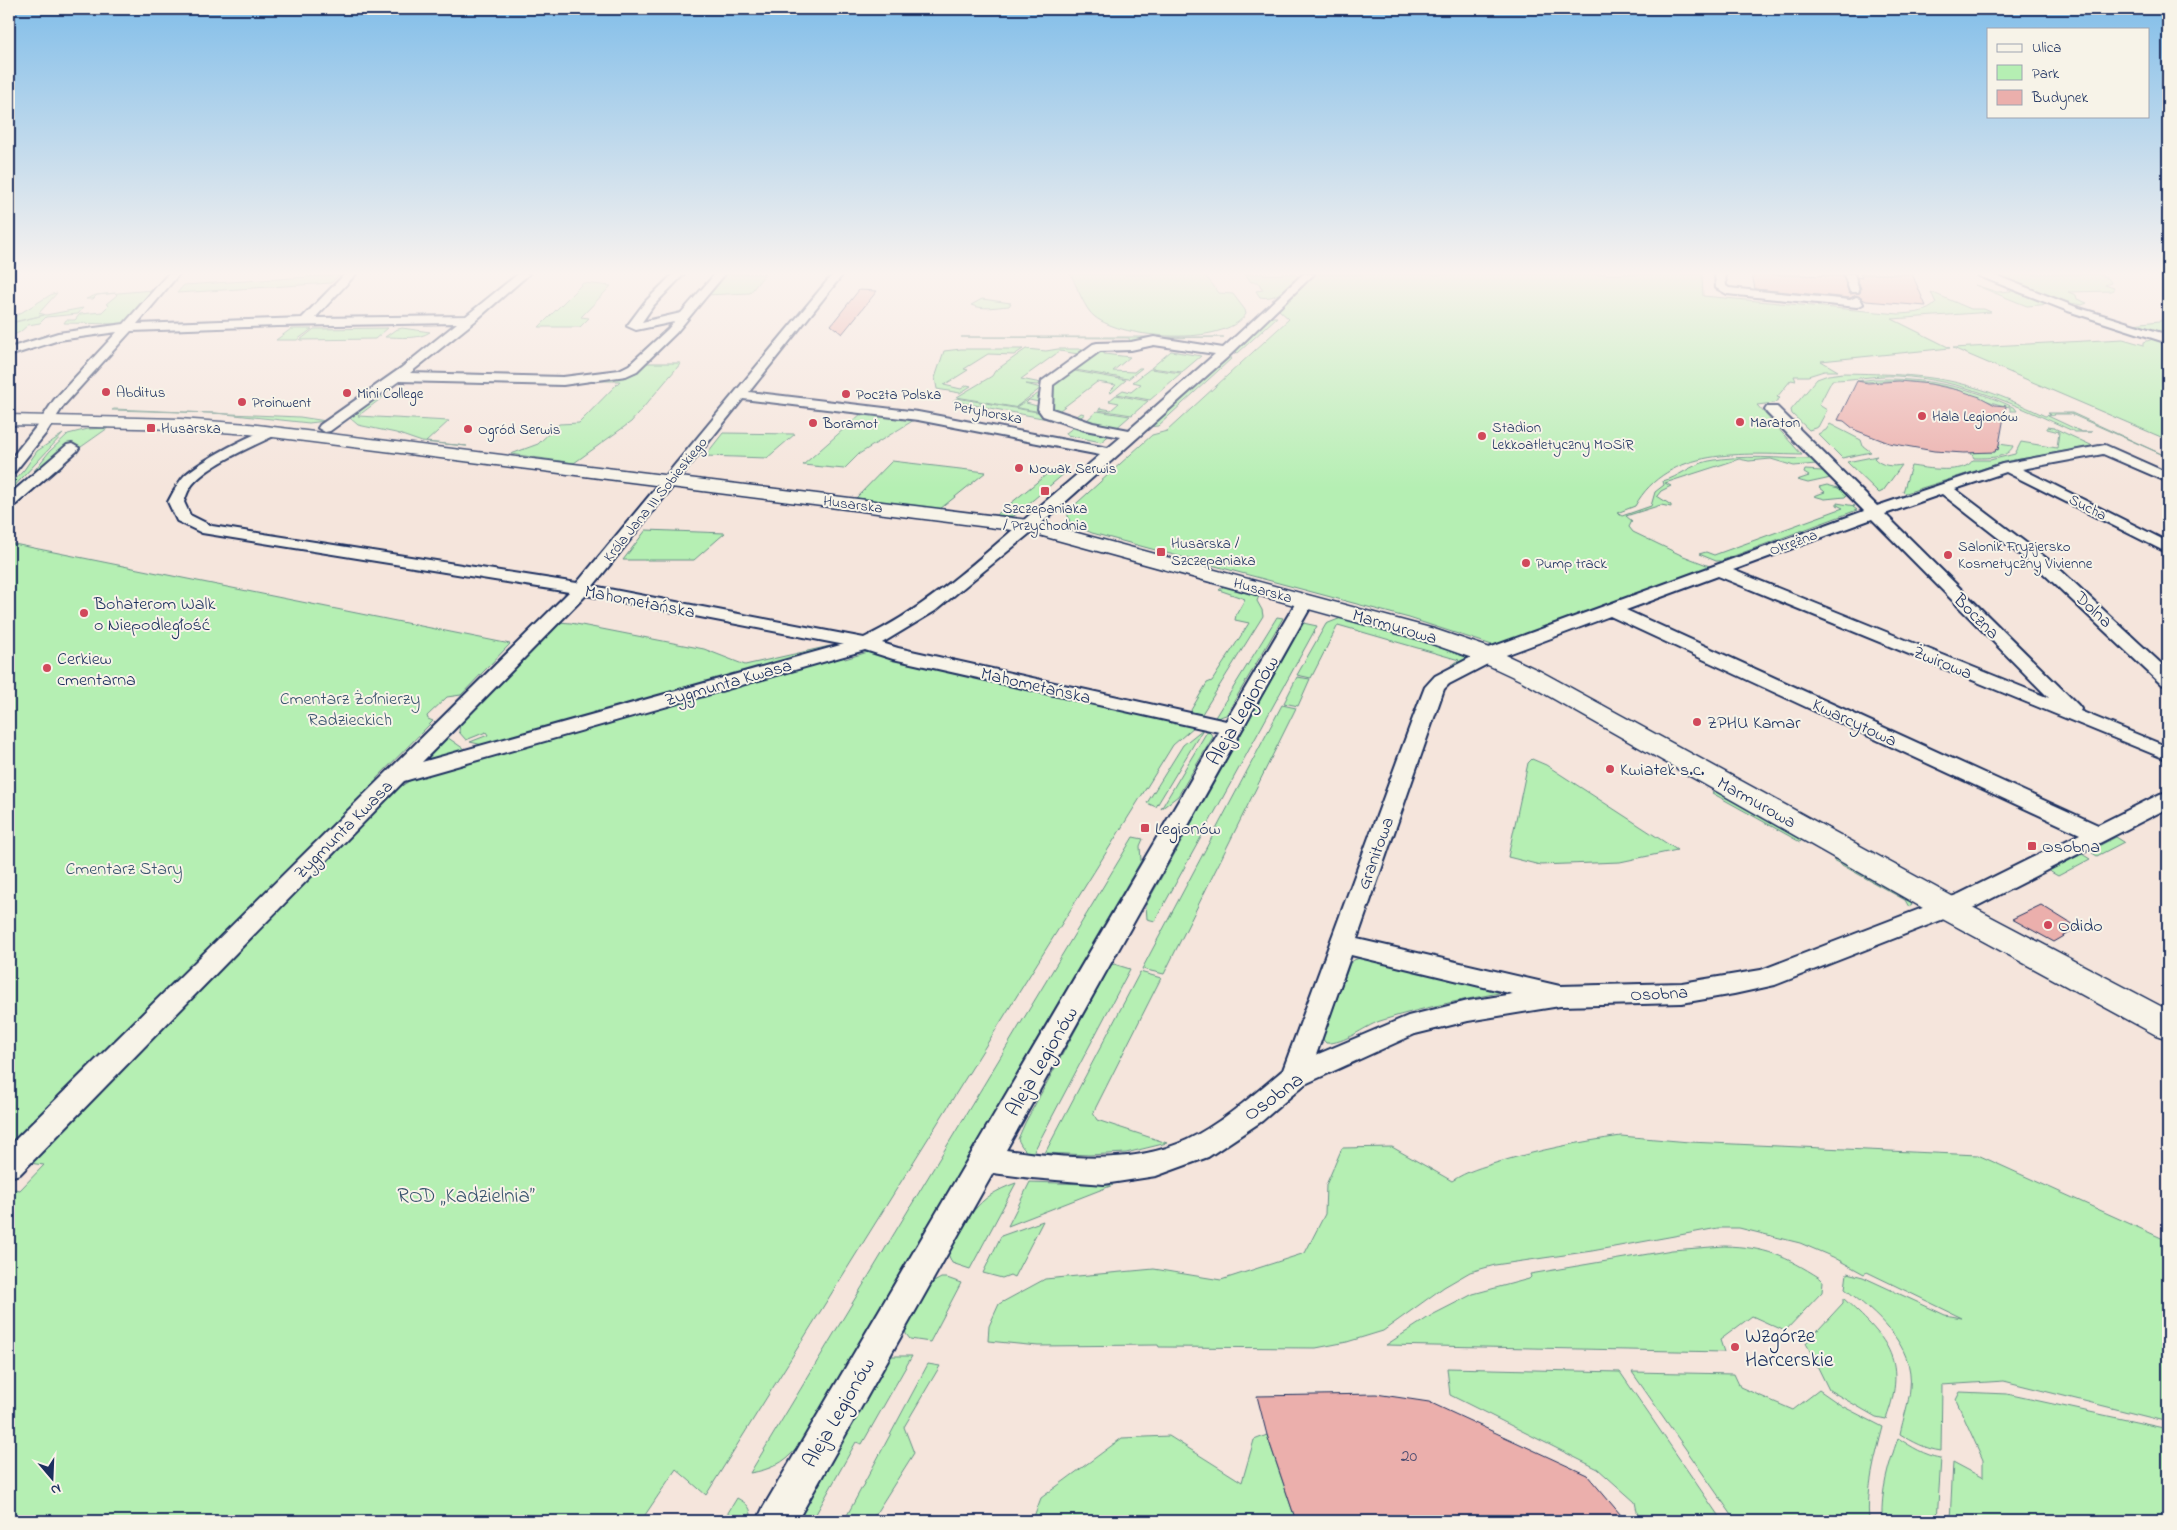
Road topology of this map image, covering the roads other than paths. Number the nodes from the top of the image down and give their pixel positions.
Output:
1 (23, 345) edge
2 (112, 345) edge
3 (437, 345) edge
4 (655, 345) edge
5 (780, 345) edge
6 (1134, 345) edge
7 (1183, 345) edge
8 (1233, 345) edge
9 (9, 352) edge
10 (1226, 352) junction
11 (397, 377) junction
12 (740, 395) junction
13 (9, 405) edge
14 (1772, 410) dead end
15 (49, 417) junction
16 (9, 420) edge
17 (325, 428) junction
18 (271, 432) junction
19 (1131, 435) junction
20 (392, 446) junction
21 (72, 448) dead end
22 (1110, 453) junction
23 (2007, 467) junction
24 (9, 470) edge
25 (59, 478) dead end
26 (2168, 478) edge
27 (671, 480) junction
28 (33, 481) junction
29 (1944, 488) junction
30 (9, 503) edge
31 (1874, 512) junction
32 (1029, 526) junction
33 (2168, 548) edge
34 (1718, 570) junction
35 (580, 590) junction
36 (1305, 601) junction
37 (1612, 610) junction
38 (866, 644) junction
39 (1487, 656) junction
40 (2168, 656) edge
41 (2152, 666) junction
42 (2168, 680) edge
43 (2080, 718) junction
44 (1231, 728) junction
45 (2168, 754) edge
46 (394, 776) junction
47 (2168, 799) edge
48 (2098, 834) junction
49 (1948, 908) junction
50 (1342, 944) junction
51 (1560, 996) junction
52 (2168, 1026) edge
53 (1295, 1076) junction
54 (984, 1159) junction
55 (9, 1165) edge
56 (776, 1521) edge

1 - 9 street
2 - 15 street
3 - 11 street
4 - 11 street
5 - 12 street, Króla Jana III Sobieskiego
6 - 19 street
7 - 10 street
8 - 10 street, Zygmunta Kwasa
10 - 19 street, Zygmunta Kwasa
11 - 17 street
12 - 22 street, Petyhorska
12 - 27 street, Króla Jana III Sobieskiego
13 - 15 main road
14 - 31 street, Boczna
15 - 16 main road
15 - 17 main road, Husarska
15 - 18 main road, Husarska
15 - 24 street
17 - 20 main road, Husarska
18 - 20 main road, Husarska
18 - 35 street, Mahometańska
19 - 22 street, Zygmunta Kwasa
20 - 27 main road, Husarska
21 - 28 street
22 - 32 street, Zygmunta Kwasa
23 - 26 street, Okrężna
23 - 29 street, Okrężna
23 - 33 street, Sucha
25 - 28 street
27 - 32 main road, Husarska
27 - 35 street, Króla Jana III Sobieskiego
28 - 30 street
29 - 31 street, Okrężna
29 - 41 street, Dolna
31 - 34 street, Okrężna
31 - 43 street, Boczna
32 - 36 main road, Husarska
32 - 38 street, Zygmunta Kwasa
34 - 37 street, Okrężna
34 - 43 street, Żwirowa
35 - 38 street, Mahometańska
35 - 46 street, Króla Jana III Sobieskiego
36 - 39 main road, Marmurowa
36 - 44 street, Aleja Legionów
37 - 39 street, Okrężna
37 - 48 street, Kwarcytowa
38 - 44 street, Mahometańska
38 - 46 street, Zygmunta Kwasa
39 - 49 main road, Marmurowa
39 - 50 street, Granitowa
40 - 41 street
41 - 42 street, Dolna
43 - 45 street, Żwirowa
44 - 54 street, Aleja Legionów
46 - 55 street, Zygmunta Kwasa
47 - 48 street, Osobna
48 - 49 street, Osobna
49 - 51 street, Osobna
49 - 52 main road, Marmurowa
50 - 51 street, Osobna
50 - 53 street, Granitowa
51 - 53 street, Osobna
53 - 54 street, Osobna
54 - 56 street, Aleja Legionów

